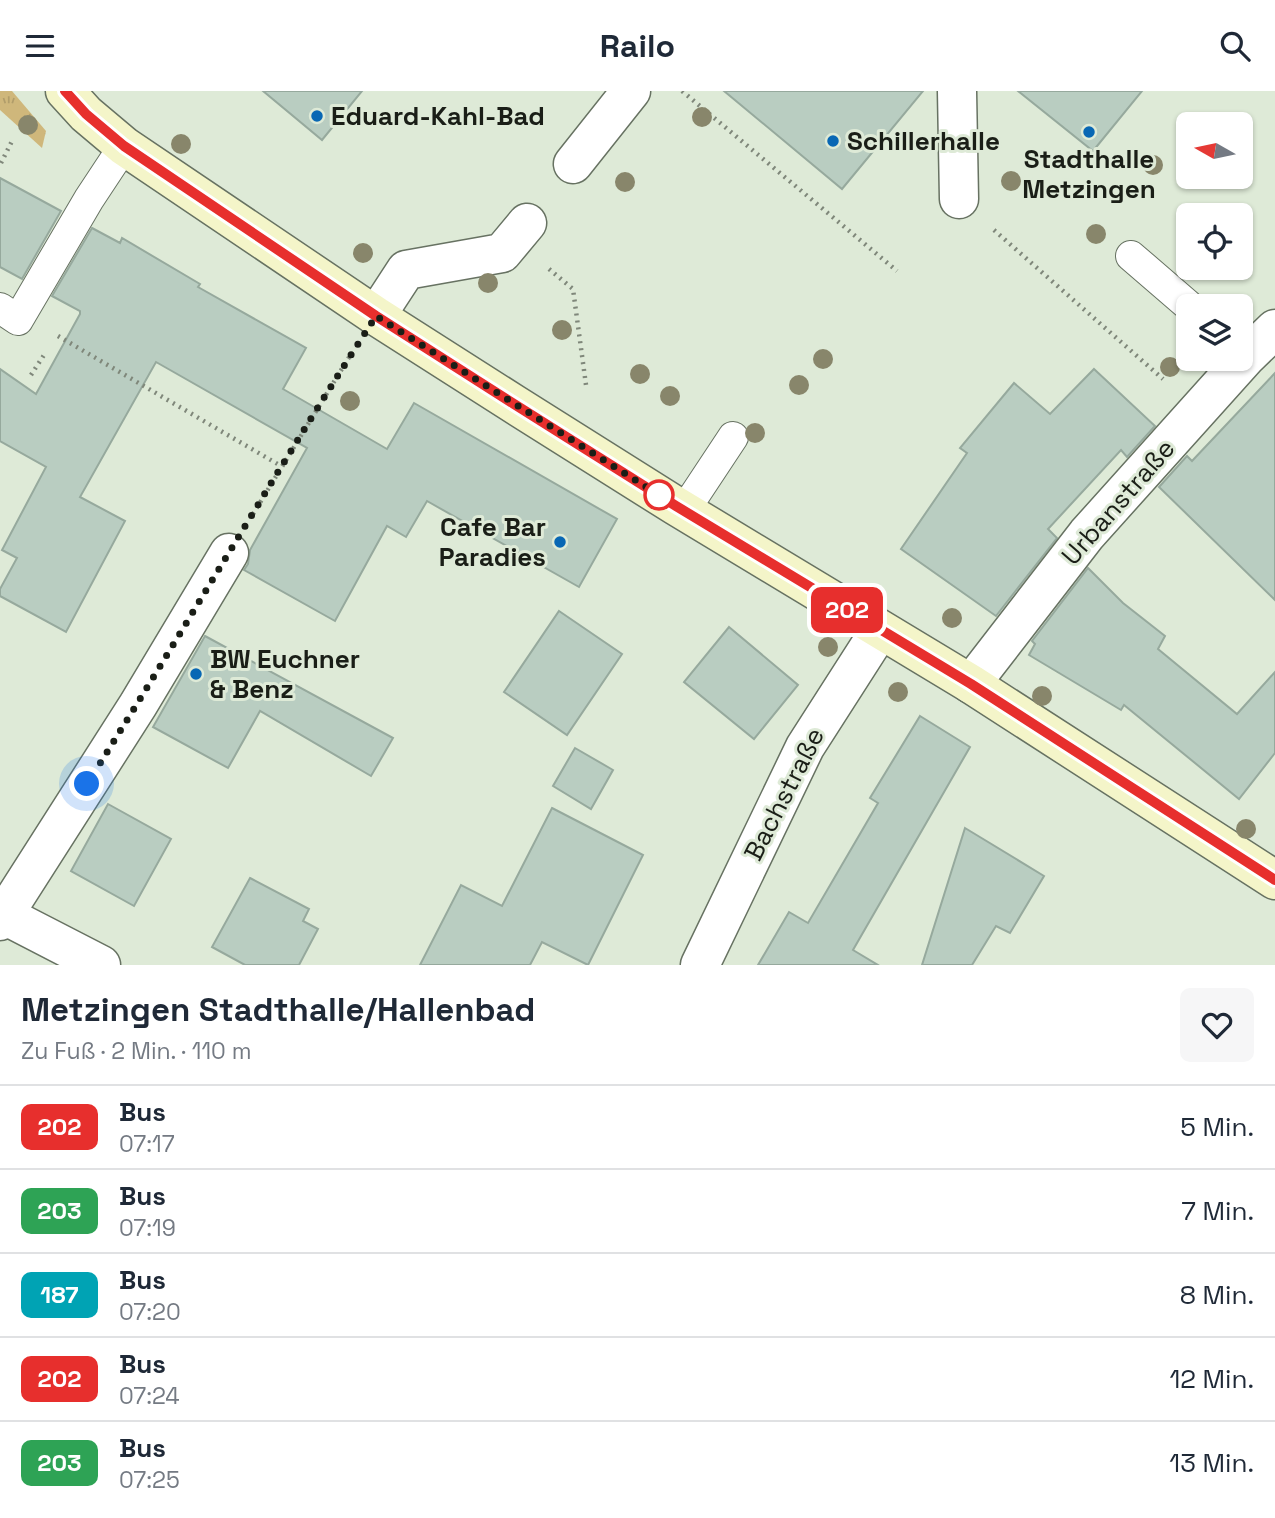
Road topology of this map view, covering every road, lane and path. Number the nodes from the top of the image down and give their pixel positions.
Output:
1 (65, 91) edge
2 (631, 91) edge
3 (682, 91) edge
4 (957, 91) edge
5 (12, 141) dead end
6 (124, 146) junction
7 (1, 163) edge
8 (573, 164) dead end
9 (959, 199) joint
10 (527, 223) dead end
11 (1131, 255) dead end
12 (897, 271) dead end
13 (573, 289) dead end
14 (1176, 295) edge
15 (0, 308) edge
16 (376, 316) junction
17 (1275, 329) edge
18 (1253, 346) edge
19 (1229, 371) edge
20 (31, 375) dead end
21 (586, 385) dead end
22 (1198, 410) junction
23 (733, 437) dead end
24 (281, 466) junction
25 (684, 511) junction
26 (229, 554) joint
27 (880, 630) junction
28 (971, 684) junction
29 (1275, 880) edge
30 (1, 916) edge
31 (101, 965) edge
32 (700, 965) edge

1 - 6 main road
2 - 8 street
3 - 12 path
4 - 9 street
5 - 7 path
6 - 15 lane
6 - 16 main road
9 - 22 path
10 - 16 street
11 - 14 lane
13 - 21 path
16 - 24 path
16 - 25 main road
17 - 18 street, Urbanstraße
19 - 22 street, Urbanstraße
20 - 24 path
22 - 28 street, Urbanstraße
23 - 25 lane
24 - 26 path
25 - 27 main road
26 - 30 street
27 - 28 main road
27 - 32 street, Bachstraße
28 - 29 main road
30 - 31 street

